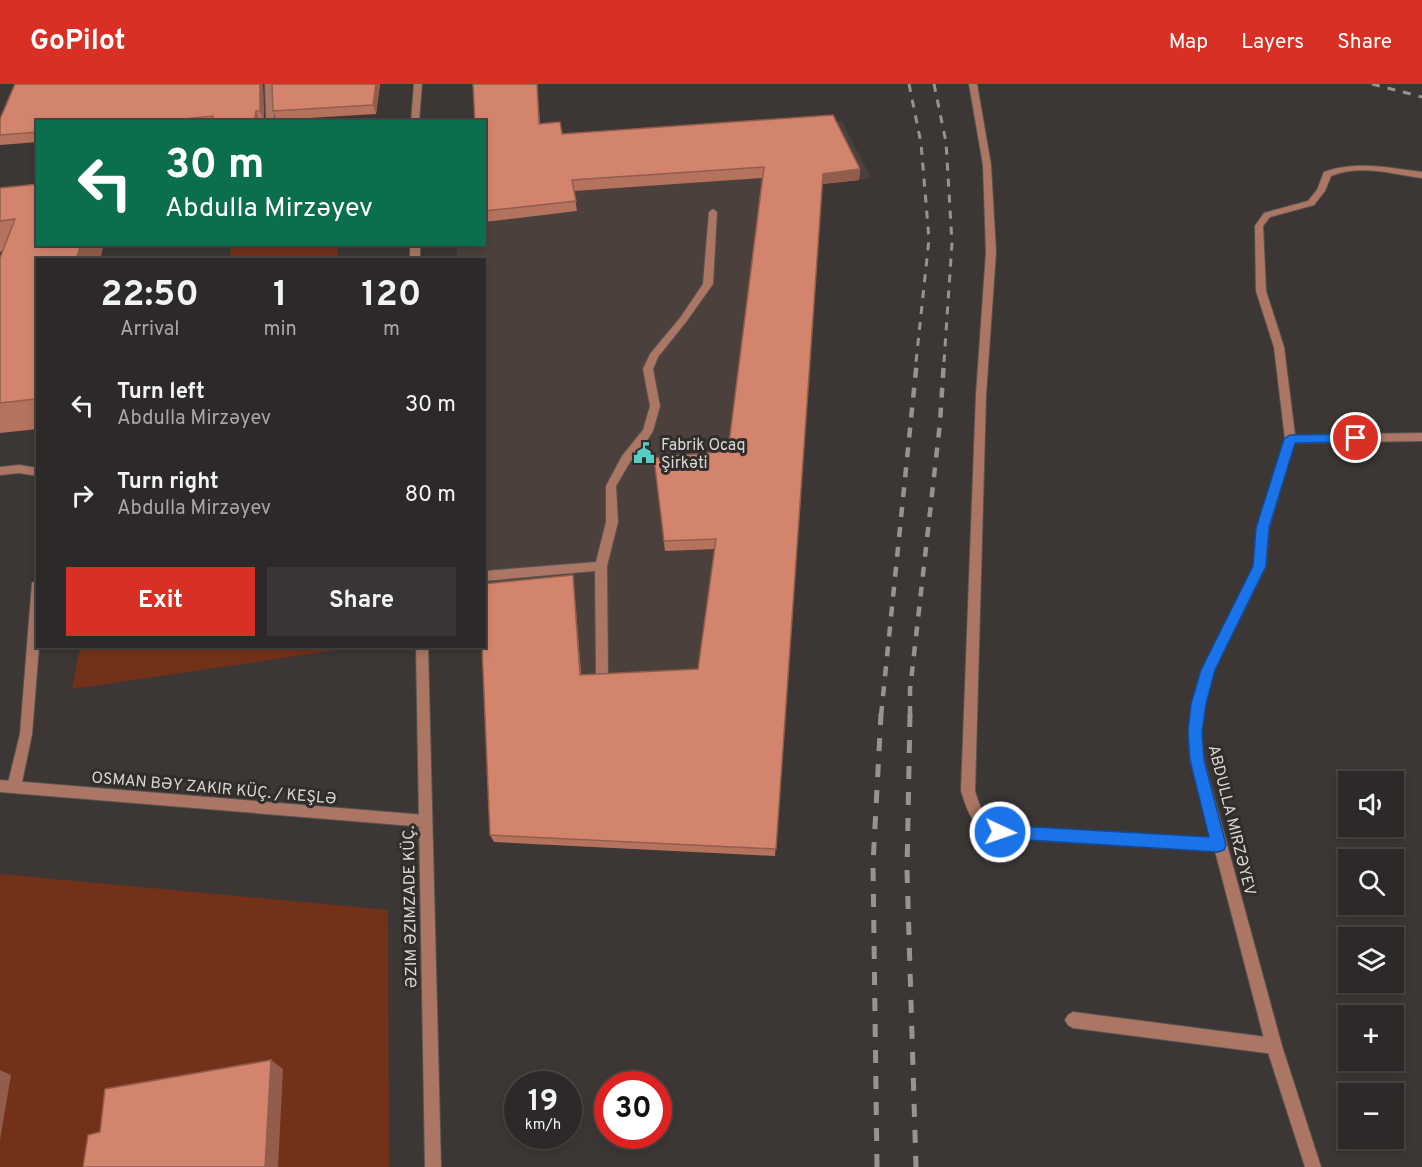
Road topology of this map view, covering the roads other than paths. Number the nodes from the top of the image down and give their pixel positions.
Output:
1 (269, 84) edge
2 (418, 84) edge
3 (973, 84) edge
4 (270, 120) edge
5 (415, 120) edge
6 (1422, 175) edge
7 (713, 212) dead end
8 (1422, 437) edge
9 (1290, 439) junction
10 (0, 471) edge
11 (36, 472) edge
12 (601, 566) junction
13 (486, 576) edge
14 (36, 608) edge
15 (422, 648) edge
16 (602, 675) edge
17 (7, 786) edge
18 (425, 820) junction
19 (1218, 845) junction
20 (1073, 1020) dead end
21 (1274, 1046) junction
22 (434, 1167) edge
23 (1313, 1167) edge

1 - 4 street
2 - 5 street
3 - 19 street
6 - 9 street
7 - 12 street
8 - 9 street
9 - 19 street, ABDULLA MIRZƏYEV
10 - 11 street
12 - 13 street
12 - 16 street
14 - 17 street
15 - 18 street, ƏZIM ƏZIMZADE KÜÇ.
17 - 18 street, OSMAN BƏY ZAKIR KÜÇ. / KEŞLƏ
18 - 22 street, ƏZIM ƏZIMZADE KÜÇ.
19 - 21 street, ABDULLA MIRZƏYEV
20 - 21 street
21 - 23 street, ABDULLA MIRZƏYEV

